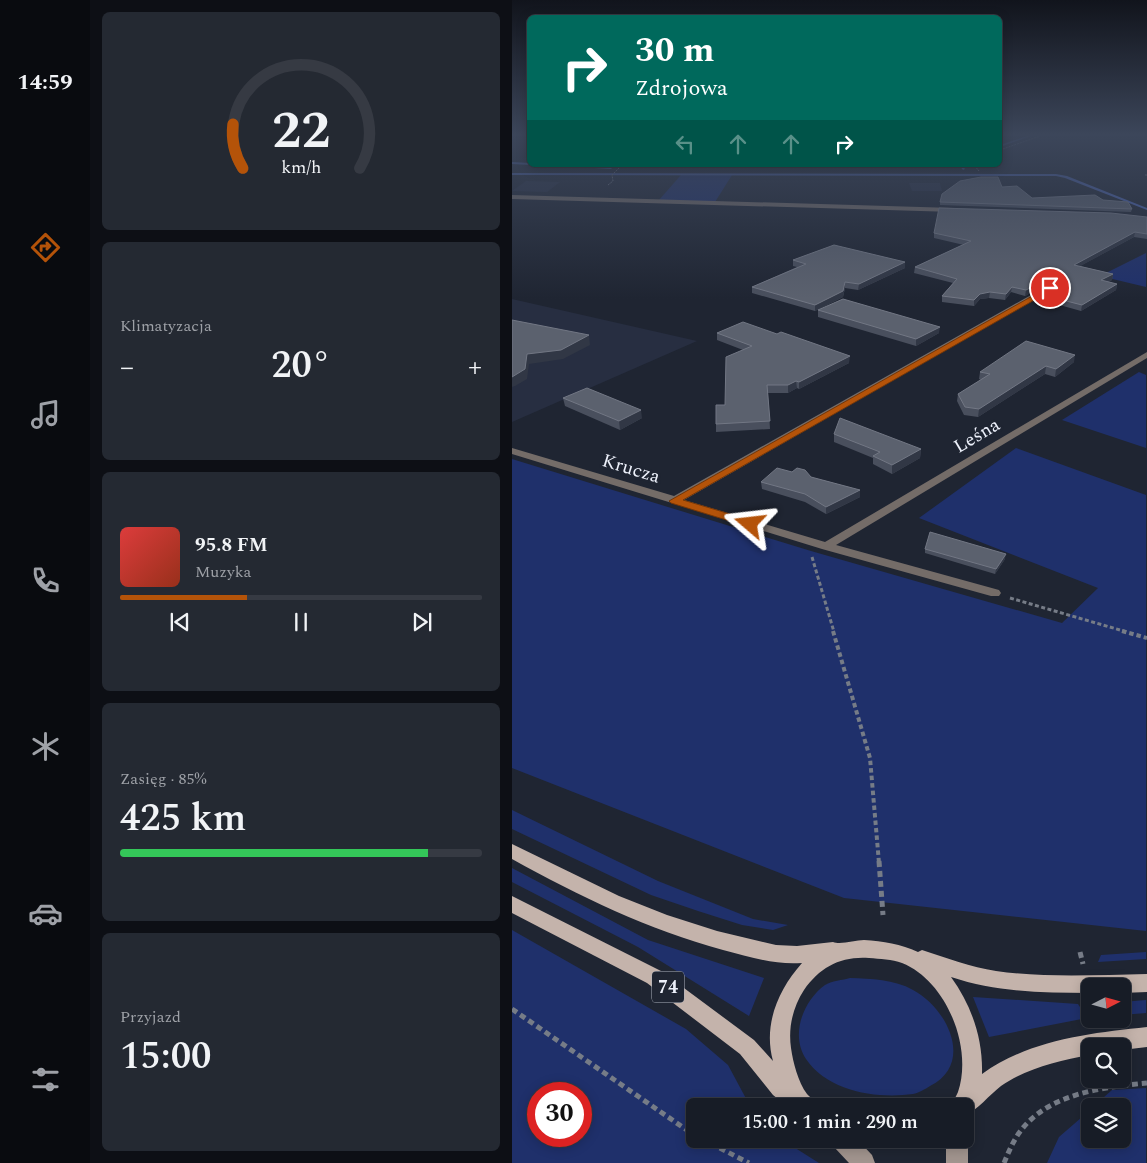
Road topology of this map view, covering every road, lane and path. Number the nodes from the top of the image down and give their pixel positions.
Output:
1 (512, 197) edge
2 (965, 210) edge
3 (1050, 288) edge
4 (1146, 354) edge
5 (512, 451) edge
6 (674, 501) junction
7 (826, 546) junction
8 (811, 551) dead end
9 (995, 593) joint
10 (1146, 638) edge
11 (512, 851) edge
12 (512, 904) edge
13 (883, 915) dead end
14 (843, 949) junction
15 (1080, 952) dead end
16 (906, 954) junction
17 (1083, 964) dead end
18 (1146, 983) edge
19 (512, 1010) edge
20 (1146, 1037) edge
21 (1146, 1082) edge
22 (1131, 1083) edge
23 (1109, 1088) edge
24 (795, 1098) edge
25 (800, 1098) edge
26 (965, 1098) edge
27 (971, 1098) edge
28 (686, 1130) edge
29 (720, 1148) edge
30 (850, 1148) edge
31 (957, 1148) edge
32 (749, 1163) edge
33 (864, 1163) edge
34 (957, 1163) edge
35 (1004, 1163) edge

1 - 2 street
3 - 6 street
4 - 7 street, Leśna
5 - 6 street, Krucza
6 - 7 street, Krucza
7 - 9 street, Krucza
8 - 13 path
9 - 10 path
11 - 14 main road, 74
12 - 24 main road, 74
14 - 16 main road, 74
14 - 25 main road, 74
15 - 17 path
16 - 18 main road, 74
16 - 26 main road, 74
19 - 28 path
20 - 27 main road, 74
21 - 22 path
23 - 35 path
29 - 32 path
30 - 33 main road
31 - 34 main road

